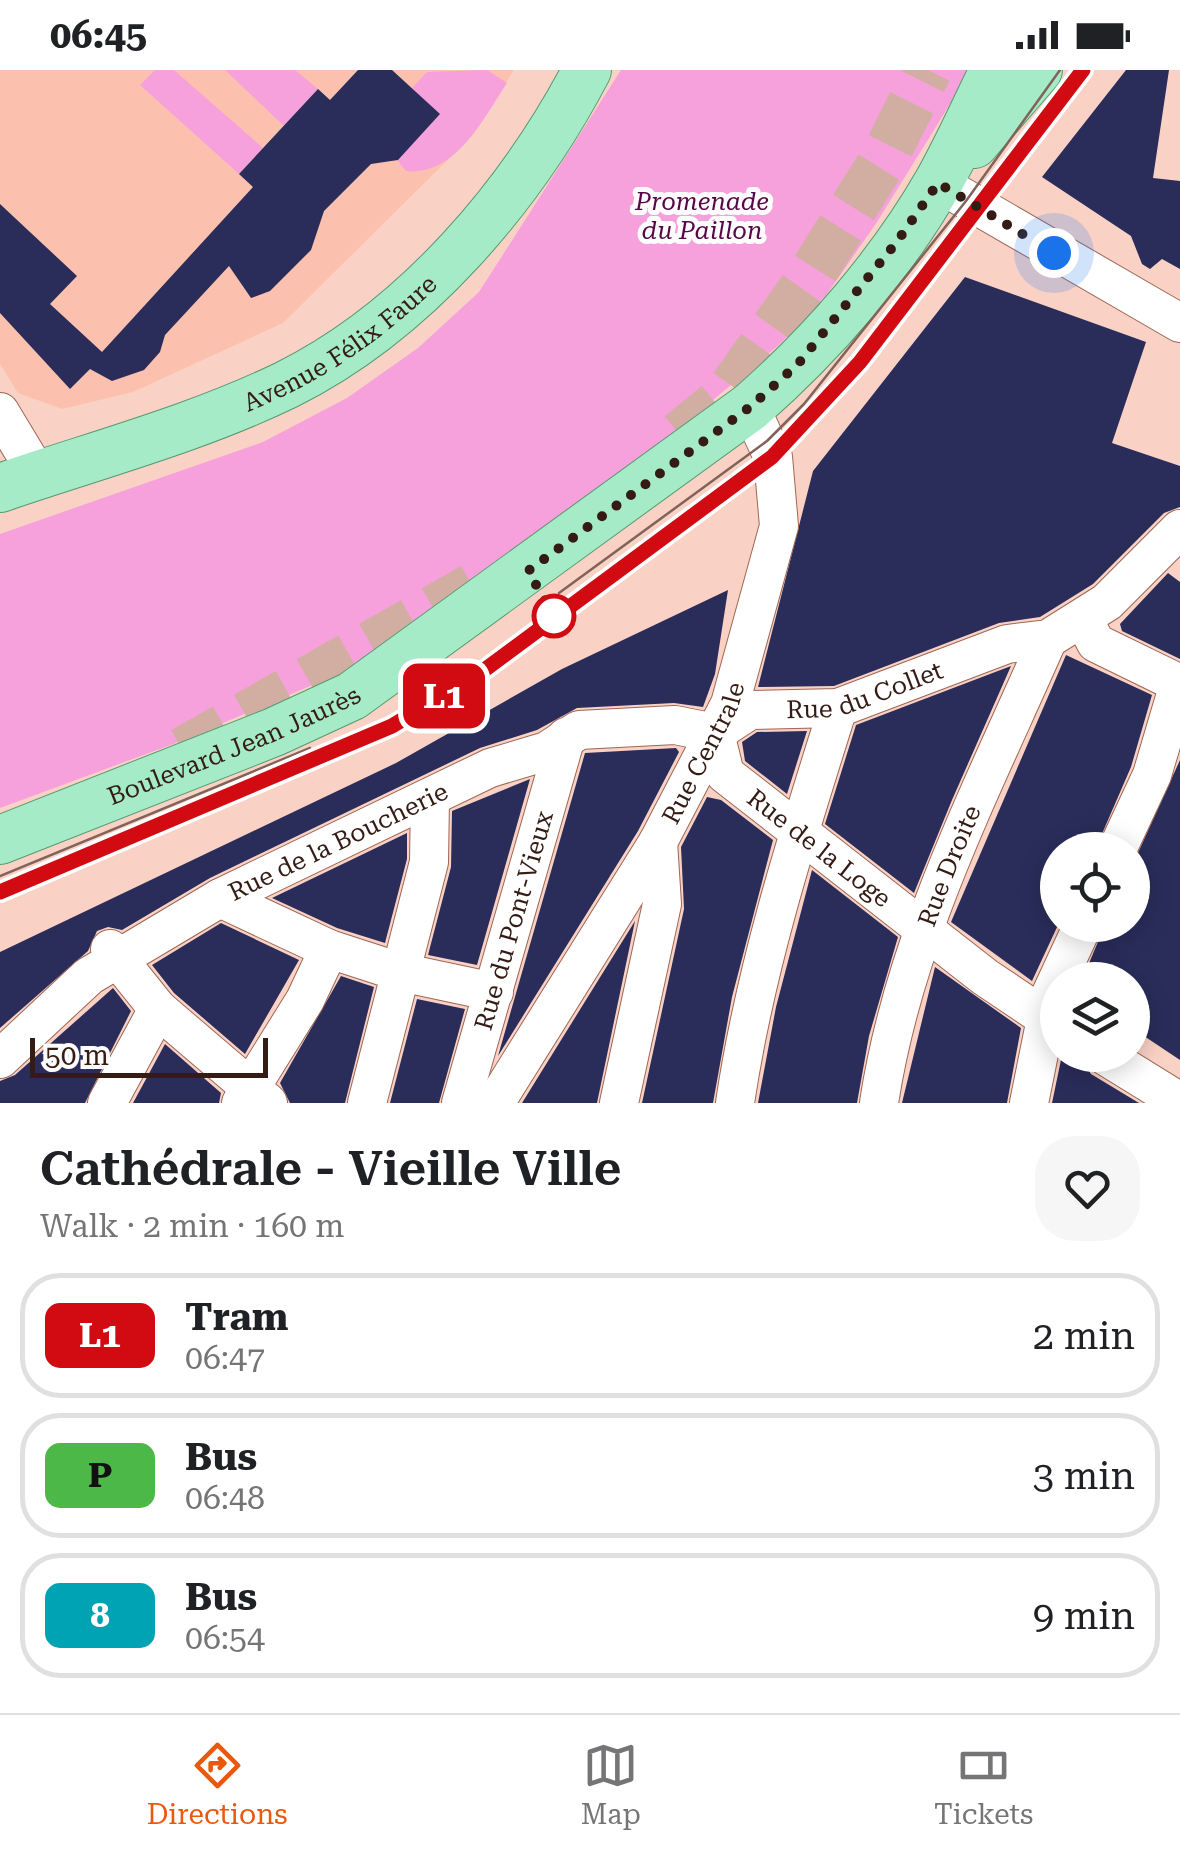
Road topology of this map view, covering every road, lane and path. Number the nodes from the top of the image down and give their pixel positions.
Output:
1 (587, 70) edge
2 (994, 70) edge
3 (1038, 70) edge
4 (938, 183) junction
5 (1180, 323) edge
6 (750, 407) junction
7 (0, 412) edge
8 (19, 481) edge
9 (1175, 546) edge
10 (1083, 619) junction
11 (1048, 639) junction
12 (1180, 684) edge
13 (838, 708) junction
14 (714, 733) junction
15 (566, 737) junction
16 (430, 798) junction
17 (800, 831) junction
18 (1125, 832) edge
19 (0, 840) edge
20 (658, 842) junction
21 (220, 898) junction
22 (923, 925) junction
23 (329, 949) junction
24 (113, 954) junction
25 (400, 972) junction
26 (494, 992) junction
27 (158, 1009) junction
28 (1040, 1013) edge
29 (0, 1059) edge
30 (1040, 1062) edge
31 (1131, 1072) edge
32 (253, 1098) edge
33 (1178, 1102) edge
34 (107, 1103) edge
35 (367, 1103) edge
36 (461, 1103) edge
37 (495, 1103) edge
38 (619, 1103) edge
39 (736, 1103) edge
40 (879, 1103) edge
41 (1028, 1103) edge

1 - 8 main road, Avenue Félix Faure
2 - 4 main road, Boulevard Jean Jaurès
3 - 4 main road, Boulevard Jean Jaurès
4 - 5 street
4 - 6 main road, Boulevard Jean Jaurès
6 - 14 street, Rue Centrale
6 - 19 main road, Boulevard Jean Jaurès
7 - 8 street
9 - 10 street
10 - 11 street
10 - 12 street
11 - 13 street, Rue du Collet
11 - 22 street, Rue Droite
12 - 18 street
13 - 14 street, Rue du Collet
13 - 17 street
14 - 15 street
14 - 17 street, Rue de la Loge
14 - 20 street, Rue Centrale
15 - 16 street, Rue de la Boucherie
15 - 26 street, Rue du Pont-Vieux
16 - 21 street, Rue de la Boucherie
16 - 25 street
17 - 22 street, Rue de la Loge
17 - 39 street
20 - 37 street
20 - 38 street, Rue Centrale
21 - 23 street
21 - 24 street, Rue de la Boucherie
22 - 28 street, Rue de la Loge
22 - 40 street, Rue Droite
23 - 25 street
23 - 32 street
24 - 27 street
24 - 29 street, Rue de la Boucherie
25 - 26 street
25 - 35 street
26 - 36 street, Rue du Pont-Vieux
27 - 32 street
27 - 34 street
30 - 41 street
31 - 33 street

